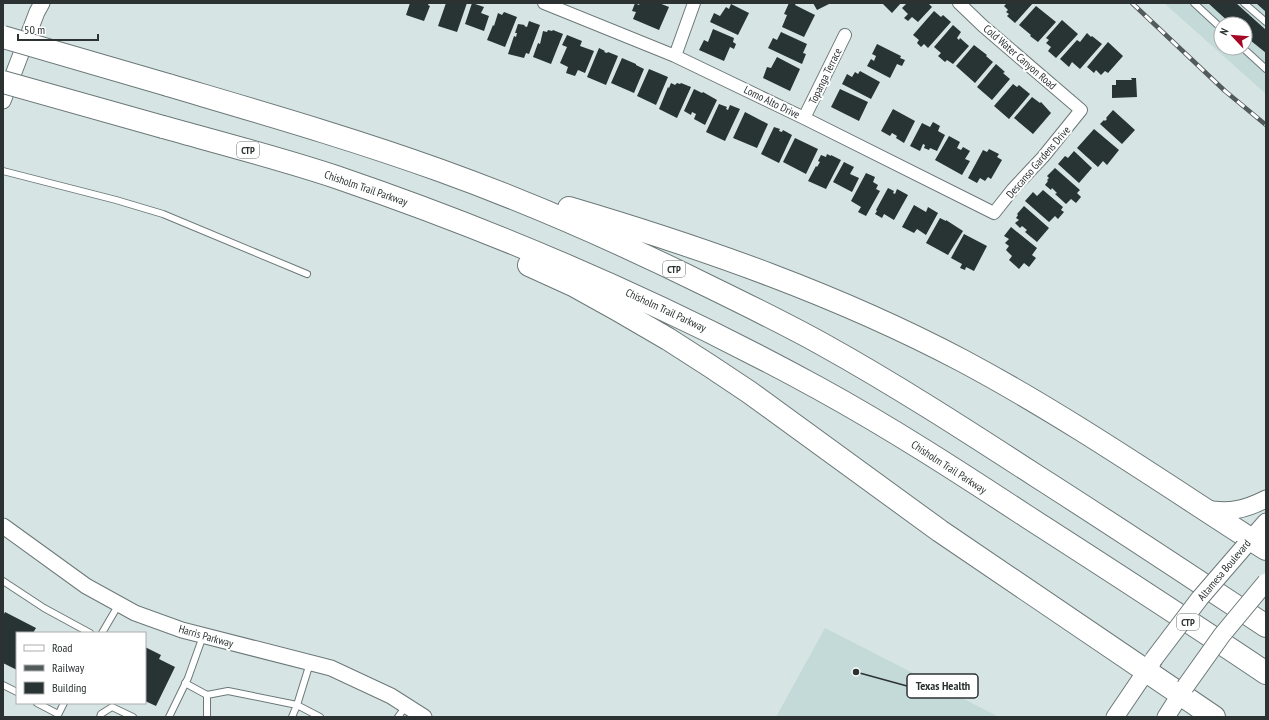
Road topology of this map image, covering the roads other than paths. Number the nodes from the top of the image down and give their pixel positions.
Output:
1 (42, 3) edge
2 (544, 3) edge
3 (694, 3) edge
4 (959, 3) edge
5 (1194, 3) edge
6 (1244, 3) edge
7 (1213, 21) edge
8 (1266, 22) edge
9 (845, 35) dead end
10 (3, 37) edge
11 (675, 56) junction
12 (1252, 56) edge
13 (1266, 69) edge
14 (3, 82) edge
15 (3, 101) edge
16 (1081, 110) joint
17 (804, 118) junction
18 (3, 171) edge
19 (441, 171) junction
20 (333, 176) junction
21 (994, 214) joint
22 (307, 274) dead end
23 (1266, 499) edge
24 (1203, 508) junction
25 (1266, 522) edge
26 (3, 526) edge
27 (1254, 545) edge
28 (3, 581) edge
29 (1266, 582) edge
30 (119, 604) junction
31 (1266, 626) edge
32 (88, 632) edge
33 (103, 632) edge
34 (203, 636) junction
35 (310, 663) junction
36 (1149, 666) junction
37 (1266, 673) edge
38 (185, 683) junction
39 (3, 685) edge
40 (1182, 691) junction
41 (16, 692) edge
42 (207, 695) junction
43 (39, 704) edge
44 (63, 704) edge
45 (297, 705) junction
46 (402, 711) edge
47 (57, 716) edge
48 (100, 717) edge
49 (134, 717) edge
50 (169, 717) edge
51 (207, 717) edge
52 (292, 717) edge
53 (320, 717) edge
54 (424, 717) edge
55 (1115, 717) edge
56 (1166, 717) edge
57 (1214, 717) edge

1 - 15 street
2 - 11 street, Lomo Alto Drive
3 - 11 street
4 - 16 street, Cold Water Canyon Road
5 - 7 lane
6 - 8 lane
9 - 17 street, Topanga Terrace
10 - 19 highway, CTP, bridge
11 - 17 street, Lomo Alto Drive
12 - 13 lane
14 - 20 highway, Chisholm Trail Parkway / CTP, bridge
16 - 21 street, Descanso Gardens Drive
17 - 21 street, Lomo Alto Drive
18 - 22 lane
19 - 24 highway
19 - 31 highway, CTP
20 - 36 highway
20 - 37 highway, Chisholm Trail Parkway / CTP
23 - 24 main road
24 - 27 highway
25 - 27 main road, Altamesa Boulevard
26 - 30 street, Harris Parkway
27 - 36 main road, Altamesa Boulevard, bridge
28 - 32 lane
29 - 40 main road, bridge
30 - 33 lane
30 - 34 street, Harris Parkway
34 - 35 street, Harris Parkway
34 - 38 lane
35 - 45 lane
35 - 46 street, Harris Parkway
36 - 40 highway
36 - 55 main road, Altamesa Boulevard
38 - 42 lane
38 - 50 lane
39 - 41 lane
40 - 56 main road
40 - 57 highway
42 - 45 lane
42 - 51 lane
43 - 47 lane
44 - 47 lane
45 - 52 lane
45 - 53 lane
46 - 54 street, Harris Parkway
48 - 49 lane

